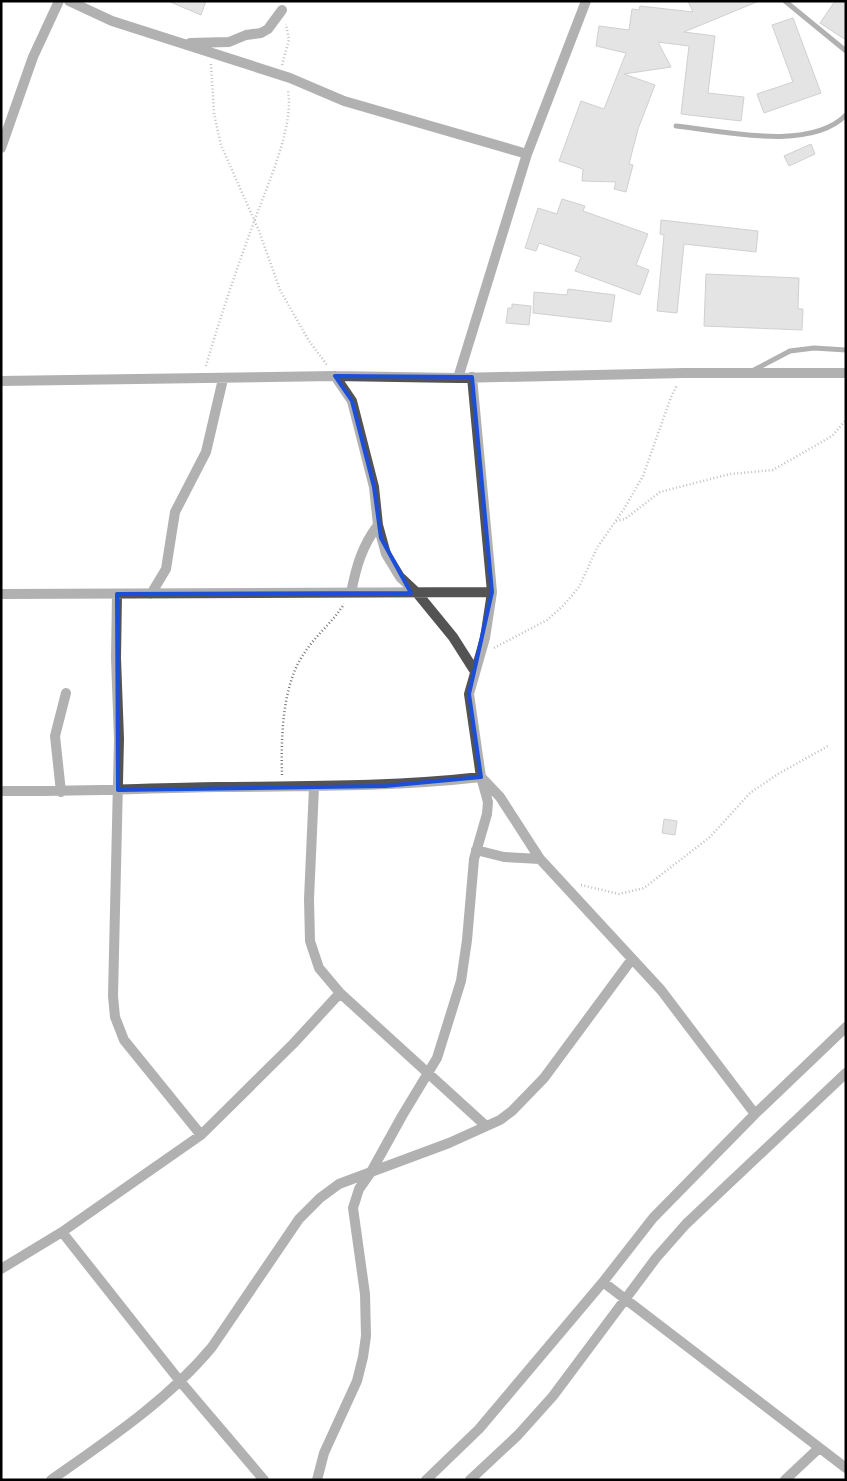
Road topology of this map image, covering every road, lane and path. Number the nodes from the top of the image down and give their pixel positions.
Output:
1 (59, 1) edge
2 (69, 1) edge
3 (586, 1) edge
4 (785, 1) edge
5 (282, 10) joint
6 (183, 43) junction
7 (846, 51) edge
8 (210, 52) junction
9 (284, 76) junction
10 (846, 115) edge
11 (676, 126) dead end
12 (1, 148) edge
13 (527, 154) junction
14 (254, 221) junction
15 (846, 350) edge
16 (750, 372) junction
17 (684, 373) junction
18 (846, 373) edge
19 (335, 376) junction
20 (472, 377) junction
21 (458, 378) junction
22 (223, 379) junction
23 (202, 380) junction
24 (1, 381) edge
25 (846, 420) edge
26 (615, 522) junction
27 (378, 525) junction
28 (492, 592) junction
29 (351, 593) junction
30 (417, 593) junction
31 (1, 594) edge
32 (117, 594) junction
33 (151, 594) junction
34 (478, 656) junction
35 (474, 670) junction
36 (66, 693) dead end
37 (828, 746) dead end
38 (481, 777) junction
39 (282, 787) junction
40 (314, 787) junction
41 (118, 790) junction
42 (1, 791) edge
43 (61, 792) junction
44 (476, 850) junction
45 (540, 858) junction
46 (563, 882) junction
47 (632, 959) junction
48 (340, 993) junction
49 (846, 1027) edge
50 (846, 1073) edge
51 (427, 1074) junction
52 (755, 1114) junction
53 (486, 1126) junction
54 (201, 1135) junction
55 (371, 1172) junction
56 (62, 1232) junction
57 (1, 1269) edge
58 (603, 1282) junction
59 (624, 1299) junction
60 (179, 1380) junction
61 (818, 1448) junction
62 (846, 1468) edge
63 (51, 1480) edge
64 (264, 1480) edge
65 (317, 1480) edge
66 (426, 1480) edge
67 (470, 1480) edge
68 (785, 1480) edge

1 - 12 street
2 - 6 street
3 - 13 street
4 - 7 lane
5 - 6 street
5 - 9 path
6 - 8 street
8 - 9 street
8 - 14 path
9 - 13 street
9 - 14 path
10 - 11 lane
13 - 21 street
14 - 19 path
14 - 23 path
15 - 16 lane
16 - 17 street
16 - 18 street
17 - 20 street
17 - 26 path
19 - 21 street
19 - 22 street
19 - 27 street
20 - 21 street
20 - 28 street
22 - 23 street
22 - 33 street
23 - 24 street
25 - 26 path
26 - 34 path
27 - 29 street
27 - 30 street
28 - 30 street
28 - 34 street
29 - 30 street
29 - 33 street
29 - 39 path
30 - 35 street
31 - 32 street
32 - 33 street
32 - 41 street
34 - 35 street
35 - 38 street
36 - 43 street
37 - 46 path
38 - 40 street
38 - 44 street
38 - 45 street
39 - 40 street
39 - 41 street
40 - 48 street
41 - 43 street
41 - 54 street
42 - 43 street
44 - 45 street
44 - 51 street
45 - 46 street
46 - 47 street
47 - 52 street
47 - 53 street
48 - 51 street
48 - 54 street
49 - 52 street
50 - 59 street
51 - 53 street
51 - 55 street
52 - 58 street
53 - 55 street
54 - 56 street
55 - 60 street
55 - 65 street
56 - 57 street
56 - 60 street
58 - 59 street
58 - 66 street
59 - 61 street
59 - 67 street
60 - 63 street
60 - 64 street
61 - 62 street
61 - 68 street

